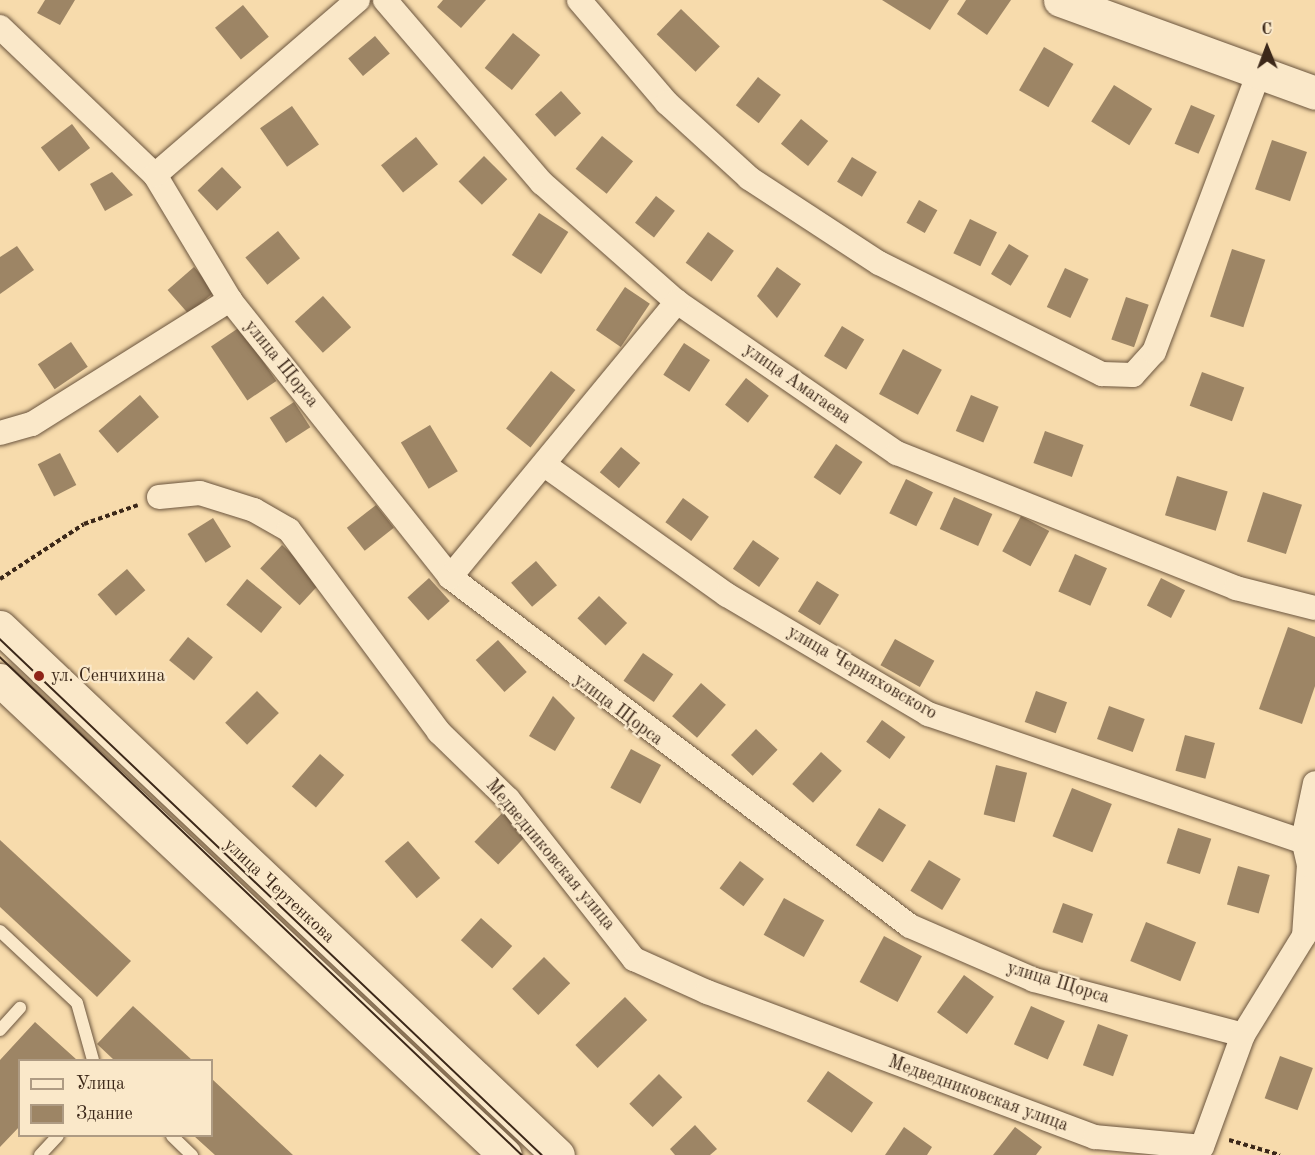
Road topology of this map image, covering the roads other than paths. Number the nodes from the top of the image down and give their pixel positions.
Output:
1 (358, 0) edge
2 (385, 0) edge
3 (579, 0) edge
4 (1061, 0) edge
5 (0, 27) edge
6 (1259, 73) junction
7 (1315, 93) edge
8 (155, 175) junction
9 (230, 300) junction
10 (677, 302) junction
11 (0, 433) edge
12 (546, 466) junction
13 (159, 497) road end
14 (450, 577) junction
15 (1315, 608) edge
16 (0, 627) edge
17 (0, 680) edge
18 (1315, 783) edge
19 (1309, 843) edge
20 (0, 931) edge
21 (1309, 945) edge
22 (20, 1008) dead end
23 (0, 1030) edge
24 (1243, 1035) junction
25 (93, 1059) edge
26 (57, 1137) edge
27 (173, 1137) edge
28 (40, 1155) edge
29 (192, 1155) edge
30 (505, 1155) edge
31 (558, 1155) edge

1 - 8 street
2 - 10 street, улица Амагаева
3 - 6 street
4 - 6 street
5 - 8 street, улица Щорса
6 - 7 street
8 - 9 street, улица Щорса
9 - 11 street
9 - 14 street, улица Щорса
10 - 12 street
10 - 15 street, улица Амагаева
12 - 14 street
12 - 19 street, улица Черняховского
13 - 24 street, Медведниковская улица
14 - 24 street, улица Щорса
16 - 31 street, улица Чертенкова
17 - 30 street, улица Чертенкова
18 - 19 street
19 - 21 street
20 - 25 lane
21 - 24 street
22 - 23 lane
26 - 28 lane
27 - 29 lane

